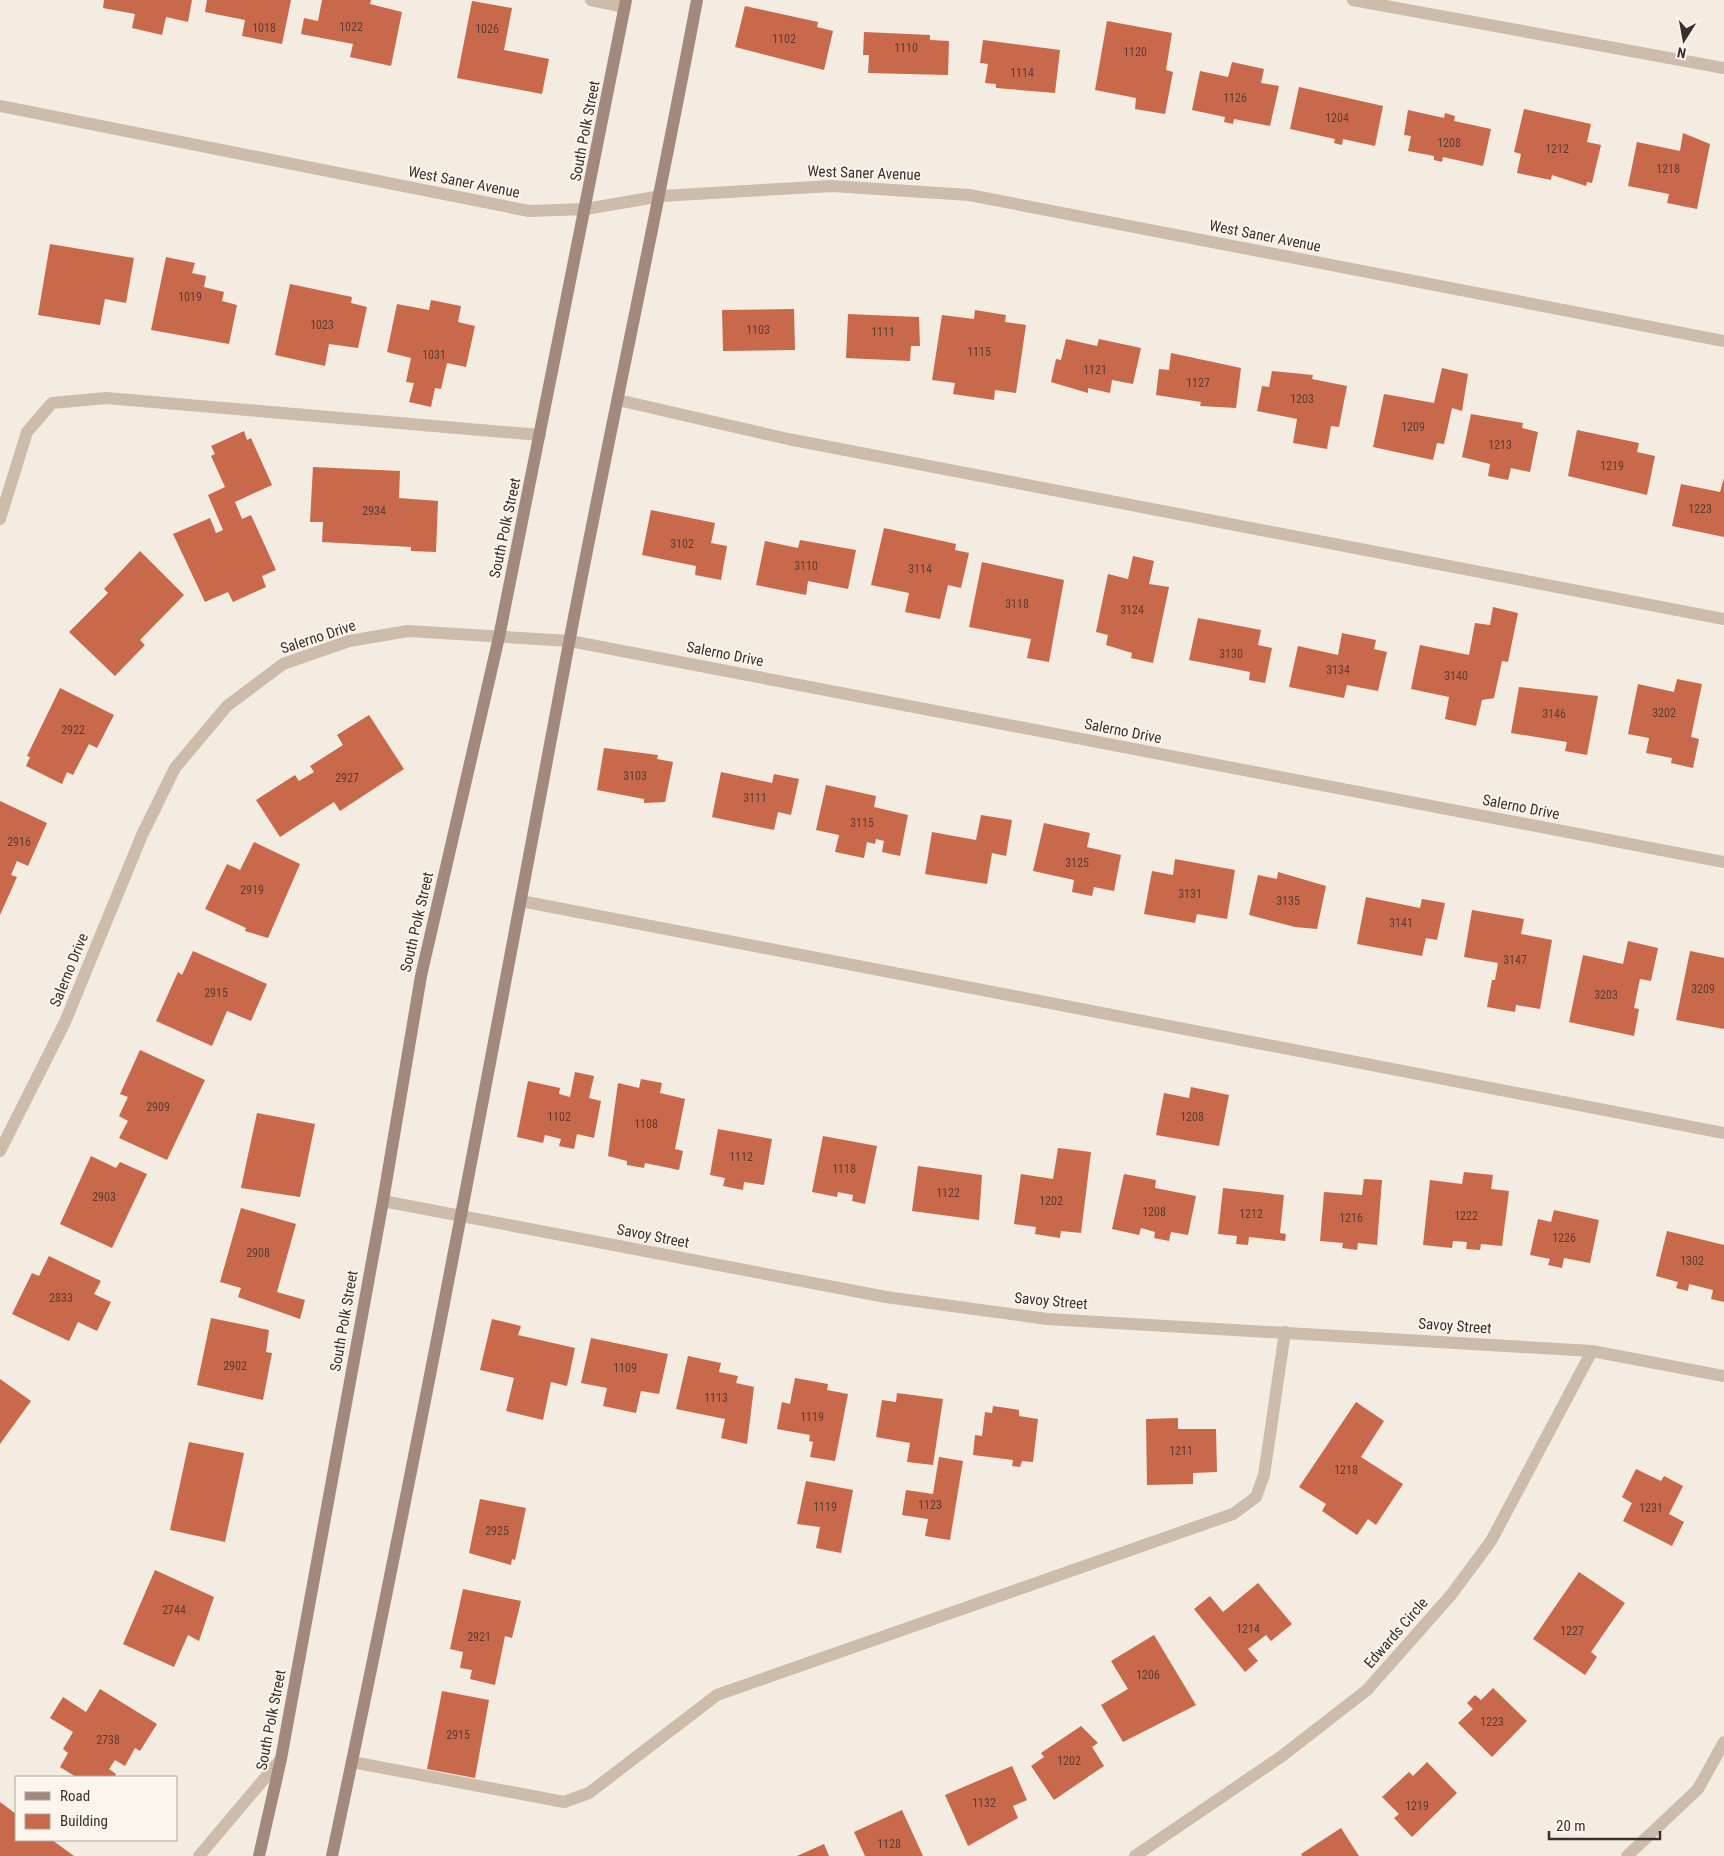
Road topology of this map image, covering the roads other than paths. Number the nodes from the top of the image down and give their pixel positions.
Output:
1 (591, 0) edge
2 (697, 0) edge
3 (1353, 0) edge
4 (626, 4) edge
5 (1724, 68) edge
6 (0, 106) edge
7 (660, 196) junction
8 (586, 209) junction
9 (1724, 340) edge
10 (618, 400) junction
11 (540, 435) junction
12 (0, 519) edge
13 (1724, 619) edge
14 (499, 638) junction
15 (570, 641) junction
16 (1724, 862) edge
17 (521, 901) junction
18 (1724, 1133) edge
19 (0, 1151) edge
20 (383, 1201) junction
21 (461, 1217) junction
22 (1285, 1332) junction
23 (1592, 1351) junction
24 (1724, 1376) edge
25 (1724, 1742) edge
26 (281, 1759) junction
27 (352, 1762) junction
28 (198, 1856) edge
29 (259, 1856) edge
30 (332, 1856) edge
31 (1135, 1856) edge
32 (1627, 1856) edge

1 - 4 street
2 - 7 main road
3 - 5 street
4 - 8 main road, South Polk Street
6 - 8 street, West Saner Avenue
7 - 8 street, West Saner Avenue
7 - 9 street, West Saner Avenue
7 - 10 main road
8 - 11 main road, South Polk Street
10 - 13 street
10 - 15 main road
11 - 12 street
11 - 14 main road, South Polk Street
14 - 15 street, Salerno Drive
14 - 19 street, Salerno Drive
14 - 20 main road, South Polk Street
15 - 16 street, Salerno Drive
15 - 17 main road
17 - 18 street
17 - 21 main road
20 - 21 street, Savoy Street
20 - 26 main road, South Polk Street
21 - 22 street, Savoy Street
21 - 27 main road
22 - 23 street, Savoy Street
22 - 27 street
23 - 24 street, Savoy Street
23 - 31 street, Edwards Circle
25 - 32 street
26 - 28 street
26 - 29 main road, South Polk Street
27 - 30 main road

